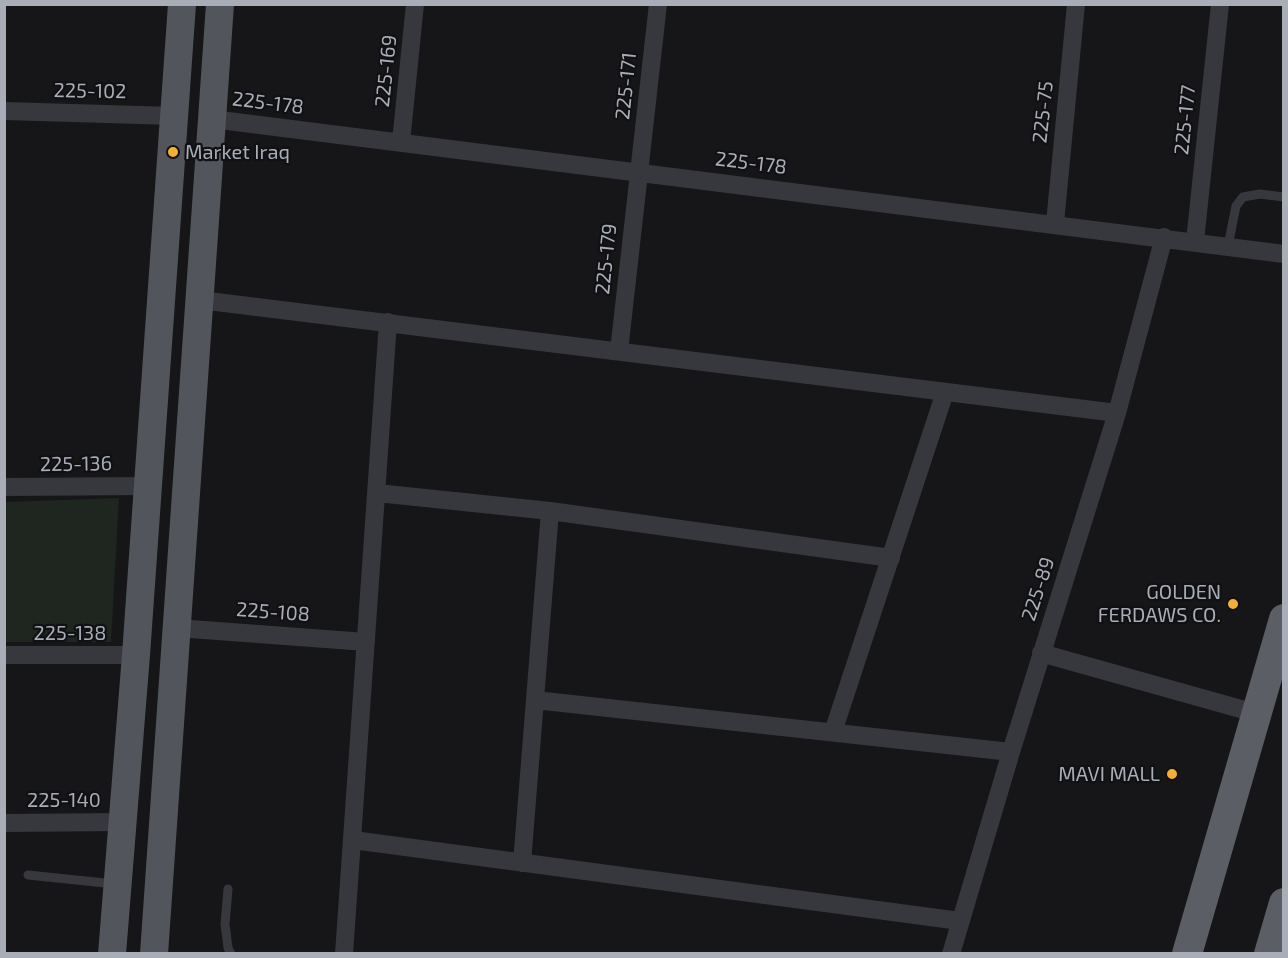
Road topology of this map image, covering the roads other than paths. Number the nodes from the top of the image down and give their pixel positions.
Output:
1 (182, 4) edge
2 (220, 4) edge
3 (416, 4) edge
4 (658, 4) edge
5 (1076, 4) edge
6 (1220, 4) edge
7 (4, 111) edge
8 (174, 116) junction
9 (212, 119) junction
10 (401, 142) junction
11 (639, 172) junction
12 (1284, 197) edge
13 (1055, 223) junction
14 (1164, 237) junction
15 (1195, 241) junction
16 (1227, 246) junction
17 (1284, 254) edge
18 (200, 300) junction
19 (388, 322) junction
20 (619, 351) junction
21 (945, 392) junction
22 (1117, 413) junction
23 (148, 486) junction
24 (4, 487) edge
25 (377, 493) junction
26 (550, 511) junction
27 (145, 522) junction
28 (184, 526) junction
29 (891, 558) junction
30 (1284, 619) edge
31 (177, 628) junction
32 (366, 642) junction
33 (1041, 653) junction
34 (4, 655) edge
35 (136, 656) junction
36 (535, 700) junction
37 (1256, 713) junction
38 (833, 732) junction
39 (1011, 752) junction
40 (4, 822) edge
41 (123, 822) junction
42 (353, 840) junction
43 (522, 863) junction
44 (28, 875) dead end
45 (118, 884) junction
46 (228, 889) dead end
47 (1284, 903) edge
48 (960, 921) junction
49 (112, 954) edge
50 (154, 954) edge
51 (231, 954) edge
52 (344, 954) edge
53 (951, 954) edge
54 (1188, 954) edge
55 (1269, 954) edge

1 - 8 main road
2 - 9 main road
3 - 10 street, 225-169
4 - 11 street, 225-171
5 - 13 street, 225-75
6 - 15 street, 225-177
7 - 8 street, 225-102
8 - 23 main road
9 - 10 street, 225-178
9 - 18 main road
10 - 11 street, 225-178
11 - 13 street, 225-178
11 - 20 street, 225-179
12 - 16 lane
13 - 14 street, 225-178
14 - 15 street, 225-178
14 - 22 street, 225-89
15 - 16 street, 225-178
16 - 17 street, 225-178
18 - 19 street
18 - 28 main road
19 - 20 street
19 - 25 street
20 - 21 street
21 - 22 street
21 - 29 street
22 - 33 street, 225-89
23 - 24 street, 225-136
23 - 27 main road
25 - 26 street
25 - 32 street
26 - 29 street
26 - 36 street
27 - 28 main road
27 - 35 main road
28 - 31 main road
29 - 38 street
30 - 37 highway
31 - 32 street, 225-108
31 - 50 main road
32 - 42 street
33 - 37 street
33 - 39 street, 225-89
34 - 35 street, 225-138
35 - 41 main road
36 - 38 street
36 - 43 street
37 - 54 highway
38 - 39 street
39 - 48 street, 225-89
40 - 41 street, 225-140
41 - 45 main road
42 - 43 street
42 - 52 street
43 - 48 street
44 - 45 lane
45 - 49 main road
46 - 51 lane
47 - 55 highway
48 - 53 street, 225-89

